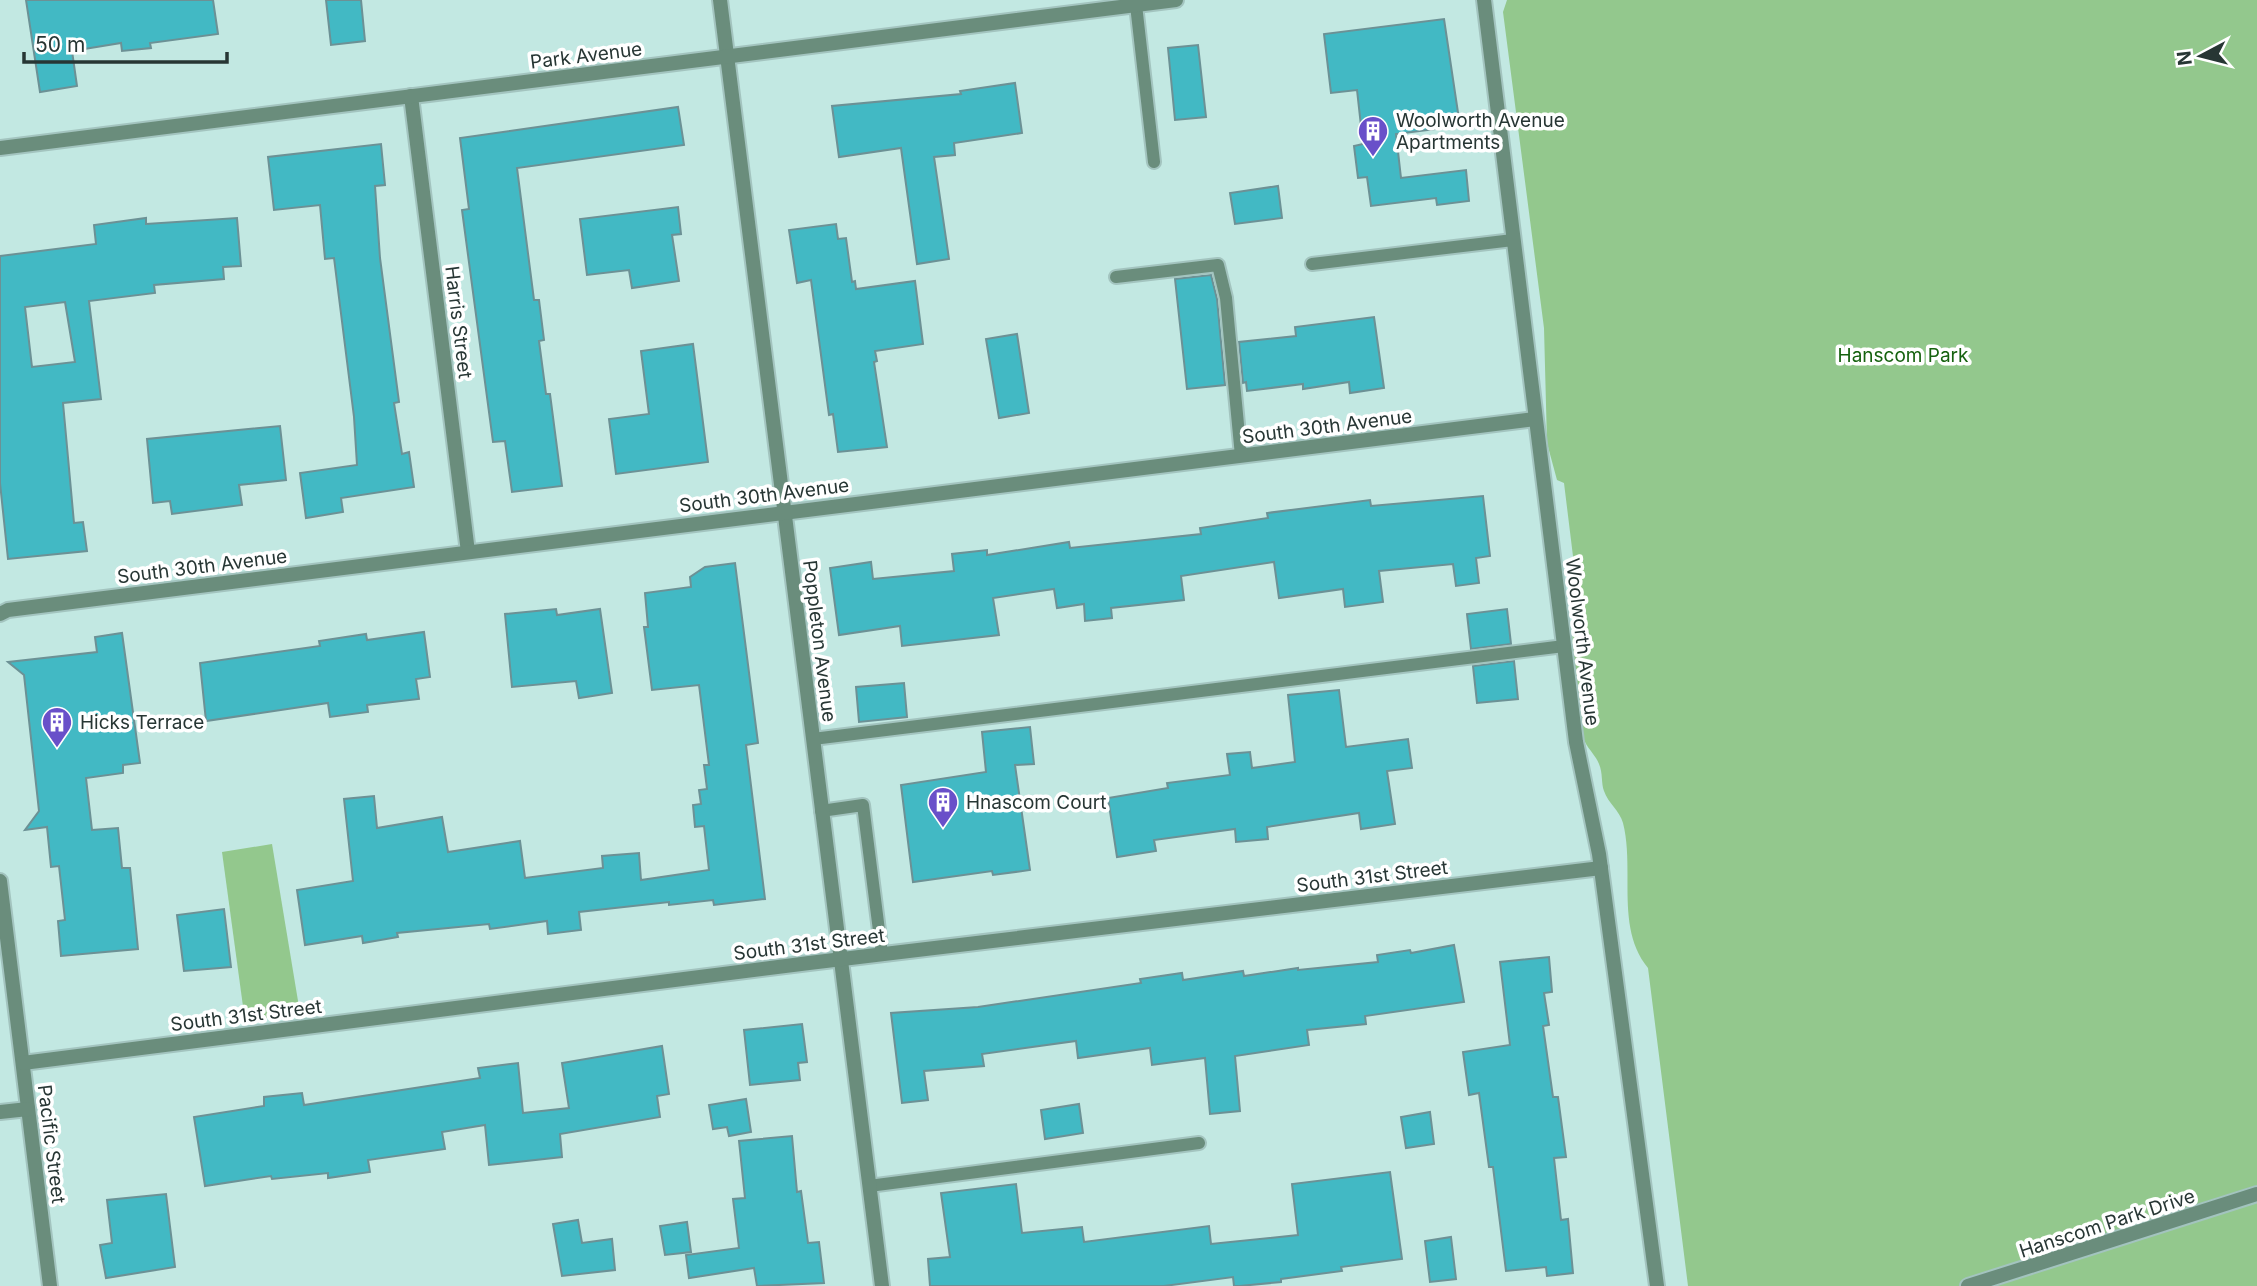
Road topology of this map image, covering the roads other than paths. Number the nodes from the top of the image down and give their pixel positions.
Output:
1 (720, 0) edge
2 (1176, 0) edge
3 (1484, 0) edge
4 (1136, 5) junction
5 (727, 56) junction
6 (411, 96) junction
7 (0, 148) edge
8 (1154, 162) dead end
9 (1513, 240) junction
10 (1312, 264) dead end
11 (1116, 277) dead end
12 (1535, 419) junction
13 (1241, 456) junction
14 (784, 512) junction
15 (468, 552) junction
16 (0, 614) edge
17 (1564, 646) junction
18 (813, 738) junction
19 (821, 811) junction
20 (1601, 868) junction
21 (0, 881) edge
22 (882, 954) junction
23 (840, 960) junction
24 (23, 1063) junction
25 (27, 1109) junction
26 (0, 1112) edge
27 (1199, 1143) dead end
28 (869, 1186) junction
29 (2257, 1194) edge
30 (50, 1286) edge
31 (882, 1286) edge
32 (1657, 1286) edge
33 (1968, 1286) edge

1 - 5 street, Poppleton Avenue
2 - 4 street, Park Avenue
3 - 9 street, Woolworth Avenue
4 - 5 street, Park Avenue
4 - 8 lane
5 - 6 street, Park Avenue
5 - 14 street, Poppleton Avenue
6 - 7 street, Park Avenue
6 - 15 street, Harris Street
9 - 10 lane
9 - 12 street, Woolworth Avenue
11 - 13 lane
12 - 13 street, South 30th Avenue
12 - 17 street, Woolworth Avenue
13 - 14 street, South 30th Avenue
14 - 15 street, South 30th Avenue
14 - 18 street, Poppleton Avenue
15 - 16 street, South 30th Avenue
17 - 18 lane
17 - 20 street, Woolworth Avenue
18 - 19 street, Poppleton Avenue
19 - 22 lane
19 - 23 street, Poppleton Avenue
20 - 22 street, South 31st Street
20 - 32 street, Woolworth Avenue
21 - 24 street, Pacific Street
22 - 23 street, South 31st Street
23 - 24 street, South 31st Street
23 - 28 street, Poppleton Avenue
24 - 25 street, Pacific Street
25 - 26 street
25 - 30 street, Pacific Street
27 - 28 lane
28 - 31 street, Poppleton Avenue
29 - 33 street, Hanscom Park Drive

